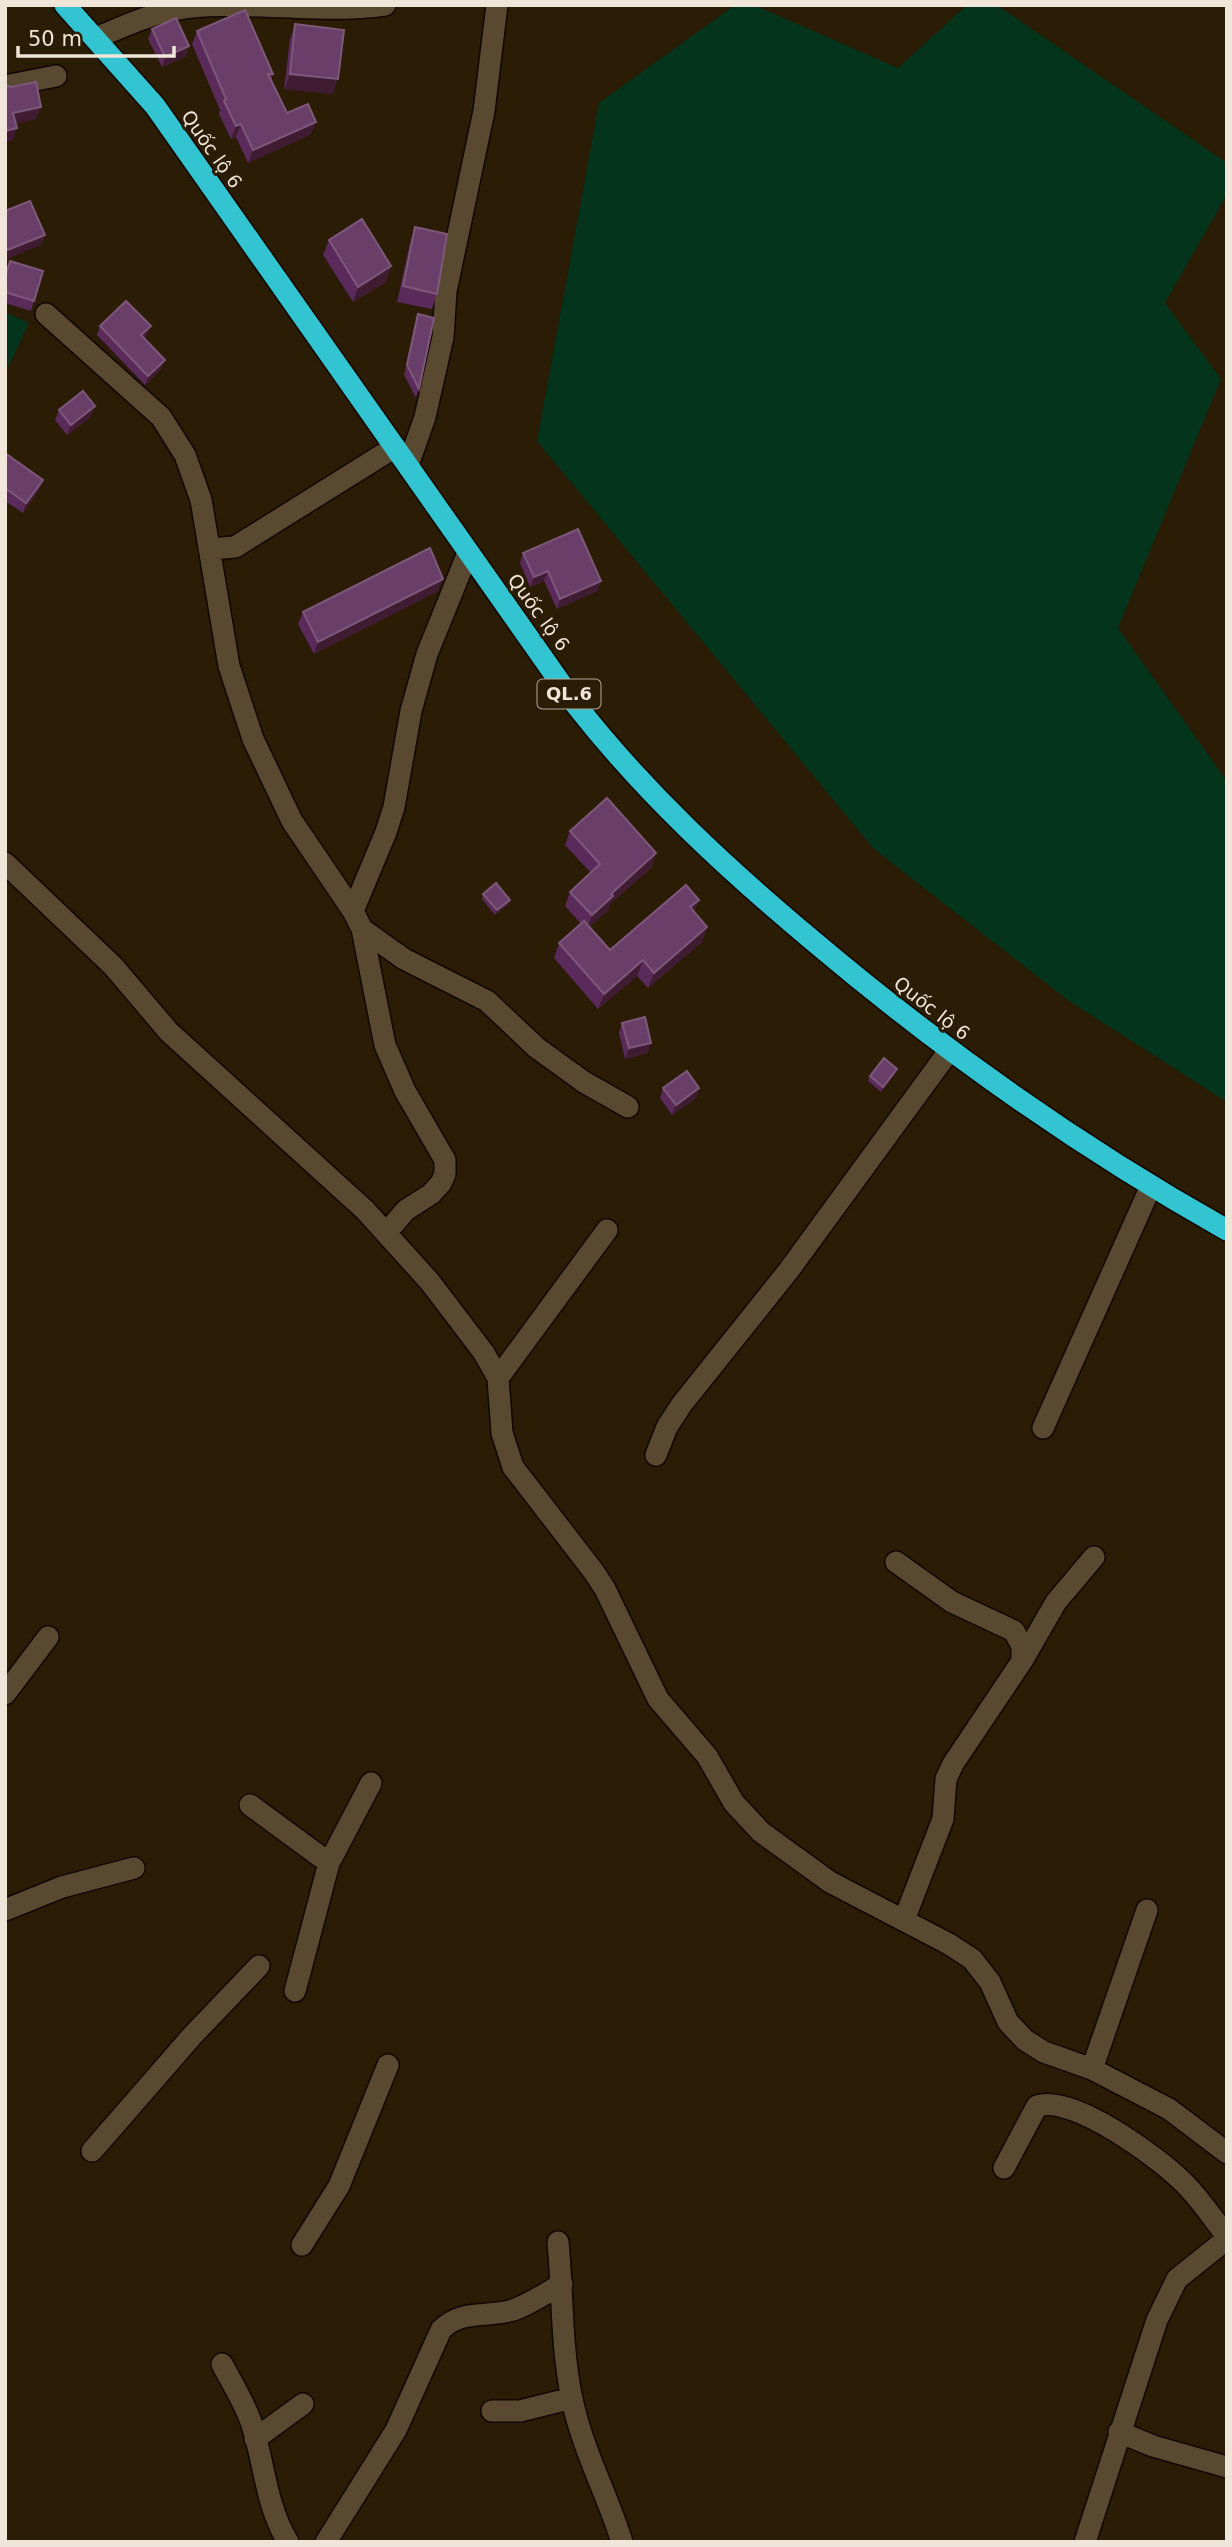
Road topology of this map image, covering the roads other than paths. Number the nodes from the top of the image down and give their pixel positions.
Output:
1 (65, 5) edge
2 (385, 5) edge
3 (497, 5) edge
4 (96, 38) junction
5 (56, 76) dead end
6 (5, 86) edge
7 (46, 314) dead end
8 (395, 447) junction
9 (408, 465) junction
10 (209, 549) junction
11 (468, 553) junction
12 (5, 863) edge
13 (357, 920) junction
14 (949, 1051) junction
15 (628, 1107) dead end
16 (1151, 1186) junction
17 (607, 1230) dead end
18 (1227, 1230) edge
19 (387, 1232) junction
20 (498, 1378) junction
21 (1043, 1428) dead end
22 (656, 1455) dead end
23 (1094, 1557) dead end
24 (896, 1562) dead end
25 (48, 1637) dead end
26 (1022, 1661) junction
27 (5, 1694) edge
28 (371, 1783) dead end
29 (250, 1805) dead end
30 (329, 1863) junction
31 (134, 1868) dead end
32 (5, 1910) edge
33 (1147, 1910) dead end
34 (904, 1920) junction
35 (259, 1966) dead end
36 (295, 1991) dead end
37 (387, 2065) dead end
38 (1092, 2069) junction
39 (92, 2151) dead end
40 (1227, 2153) edge
41 (1004, 2168) dead end
42 (1227, 2238) edge
43 (558, 2242) dead end
44 (302, 2245) dead end
45 (562, 2284) junction
46 (222, 2364) dead end
47 (572, 2398) junction
48 (303, 2404) dead end
49 (492, 2411) dead end
50 (1119, 2432) junction
51 (255, 2439) junction
52 (1227, 2467) edge
53 (288, 2542) edge
54 (326, 2542) edge
55 (622, 2542) edge
56 (1084, 2542) edge

1 - 4 highway, Quốc lộ 6 / QL.6
2 - 4 street
3 - 9 street
4 - 8 highway, Quốc lộ 6 / QL.6
5 - 6 street
7 - 10 street
8 - 9 highway, Quốc lộ 6 / QL.6
8 - 10 street
9 - 11 highway, Quốc lộ 6 / QL.6
10 - 13 street
11 - 13 street
11 - 14 highway, Quốc lộ 6 / QL.6
12 - 19 street
13 - 15 street
13 - 19 street
14 - 16 highway, Quốc lộ 6 / QL.6
14 - 22 street
16 - 18 highway, Quốc lộ 6 / QL.6
16 - 21 street
17 - 20 street
19 - 20 street
20 - 34 street
23 - 26 street
24 - 26 street
25 - 27 street
26 - 34 street
28 - 30 street
29 - 30 street
30 - 36 street
31 - 32 street
33 - 38 street
34 - 38 street
35 - 39 street
37 - 44 street
38 - 40 street
41 - 42 street
42 - 50 street
43 - 45 street
45 - 47 street
45 - 54 street
46 - 51 street
47 - 49 street
47 - 55 street
48 - 51 street
50 - 52 street
50 - 56 street
51 - 53 street

